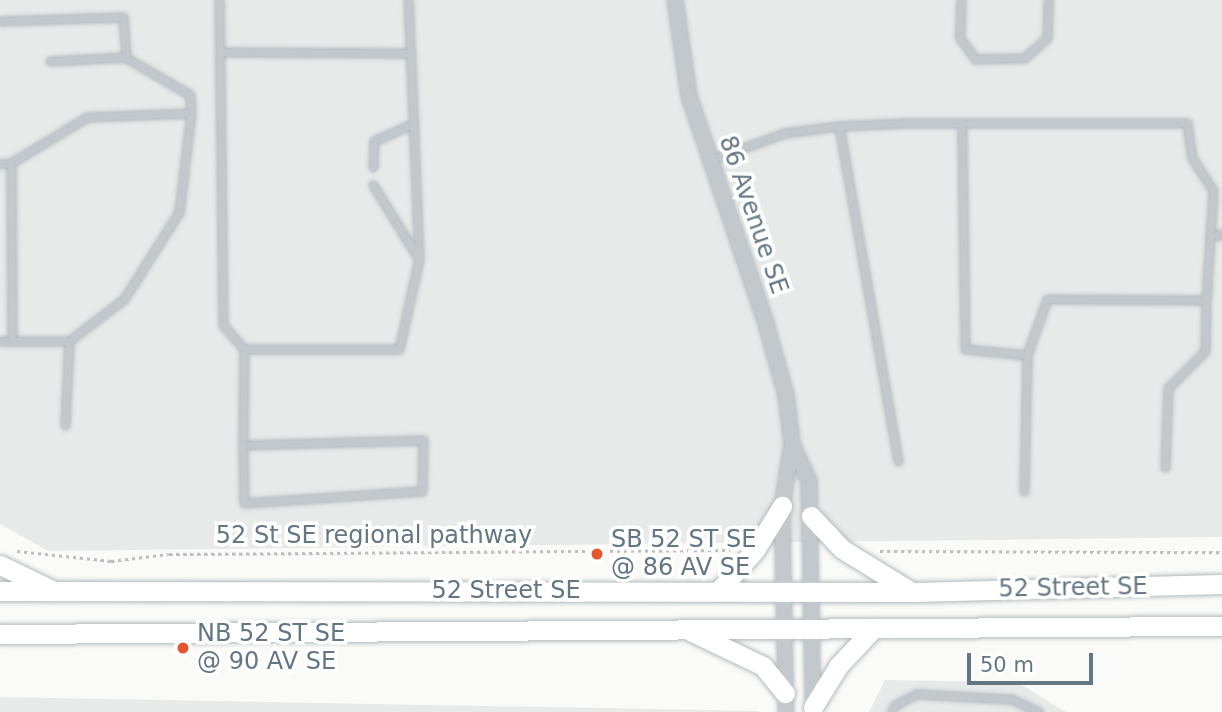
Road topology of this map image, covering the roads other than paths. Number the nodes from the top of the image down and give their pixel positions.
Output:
1 (219, 0) edge
2 (408, 0) edge
3 (675, 0) edge
4 (961, 0) edge
5 (1048, 0) edge
6 (0, 21) edge
7 (220, 52) junction
8 (411, 53) junction
9 (125, 57) junction
10 (50, 61) dead end
11 (191, 113) junction
12 (414, 123) junction
13 (962, 123) junction
14 (839, 126) junction
15 (710, 160) junction
16 (11, 163) junction
17 (0, 164) edge
18 (373, 167) dead end
19 (373, 185) dead end
20 (1210, 234) junction
21 (1222, 235) edge
22 (419, 259) junction
23 (1206, 300) junction
24 (0, 341) edge
25 (12, 341) junction
26 (69, 341) junction
27 (244, 349) junction
28 (1027, 355) junction
29 (65, 425) dead end
30 (792, 444) junction
31 (243, 445) junction
32 (898, 461) dead end
33 (1165, 467) dead end
34 (1024, 491) dead end
35 (782, 506) junction
36 (811, 516) junction
37 (3, 557) edge
38 (1222, 584) edge
39 (720, 589) junction
40 (0, 591) edge
41 (812, 591) junction
42 (784, 592) junction
43 (913, 592) junction
44 (63, 594) junction
45 (1222, 626) edge
46 (682, 627) junction
47 (784, 627) junction
48 (811, 628) junction
49 (874, 628) junction
50 (0, 634) edge
51 (785, 703) edge
52 (813, 709) edge
53 (891, 712) edge
54 (1039, 712) edge

1 - 7 lane
2 - 8 lane
3 - 15 street, 86 Avenue SE
4 - 5 lane
6 - 9 lane
7 - 8 lane
7 - 27 lane
8 - 12 lane
9 - 10 lane
9 - 11 lane
11 - 16 lane
11 - 26 lane
12 - 18 lane
12 - 22 lane
13 - 14 lane
13 - 20 lane
13 - 28 lane
14 - 15 lane
14 - 32 lane
15 - 30 street, 86 Avenue SE
16 - 17 lane
16 - 25 lane
19 - 22 lane
20 - 21 lane
20 - 23 lane
22 - 27 lane
23 - 28 lane
23 - 33 lane
24 - 25 lane
25 - 26 lane
26 - 29 lane
27 - 31 lane
28 - 34 lane
30 - 35 street, 86 Avenue SE
30 - 36 street, 86 Avenue SE
31 - 31 lane
35 - 39 main road
35 - 42 street, 86 Avenue SE
36 - 41 street, 86 Avenue SE
36 - 43 main road
37 - 44 main road
38 - 43 main road, 52 Street SE
39 - 42 main road, 52 Street SE
39 - 44 main road, 52 Street SE
40 - 44 main road, 52 Street SE
41 - 42 main road, 52 Street SE
41 - 43 main road, 52 Street SE
41 - 48 street, 86 Avenue SE
42 - 47 street, 86 Avenue SE
45 - 49 main road, 52 Street SE
46 - 47 main road, 52 Street SE
46 - 50 main road, 52 Street SE
46 - 51 main road
47 - 48 main road, 52 Street SE
47 - 51 street, 86 Avenue SE
48 - 49 main road, 52 Street SE
48 - 52 street, 86 Avenue SE
49 - 52 main road
53 - 54 lane

